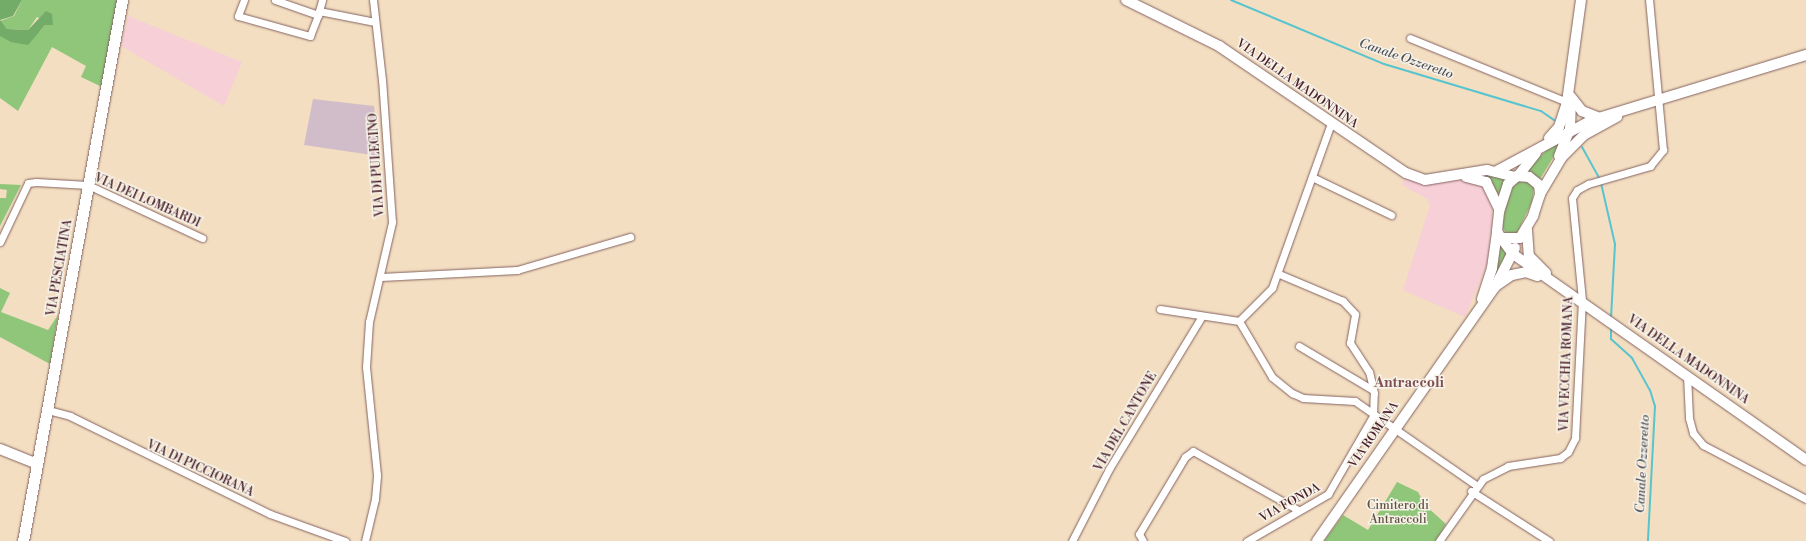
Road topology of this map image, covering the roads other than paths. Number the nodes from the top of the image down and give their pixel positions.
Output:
1 (122, 0) edge
2 (244, 0) edge
3 (275, 0) edge
4 (322, 0) edge
5 (373, 0) edge
6 (1126, 0) edge
7 (1581, 0) edge
8 (1649, 0) edge
9 (318, 13) junction
10 (375, 22) junction
11 (1410, 38) dead end
12 (1806, 55) edge
13 (1660, 99) junction
14 (1569, 100) junction
15 (1639, 106) junction
16 (1599, 118) junction
17 (1331, 123) junction
18 (1570, 129) junction
19 (1541, 147) junction
20 (1497, 171) junction
21 (1551, 171) junction
22 (1517, 176) junction
23 (1312, 177) junction
24 (1454, 178) junction
25 (88, 185) junction
26 (1540, 194) junction
27 (1500, 212) junction
28 (1391, 215) dead end
29 (1527, 230) junction
30 (1500, 235) junction
31 (630, 237) dead end
32 (202, 238) dead end
33 (1520, 238) junction
34 (0, 242) edge
35 (1512, 254) junction
36 (1280, 274) junction
37 (381, 277) junction
38 (1554, 282) junction
39 (1495, 287) junction
40 (1582, 300) junction
41 (1480, 305) junction
42 (1160, 309) dead end
43 (1202, 316) junction
44 (1239, 321) junction
45 (1299, 346) dead end
46 (1687, 375) junction
47 (1373, 390) junction
48 (48, 410) junction
49 (1373, 416) junction
50 (1393, 431) junction
51 (0, 449) edge
52 (1806, 460) edge
53 (37, 464) junction
54 (1476, 485) junction
55 (1471, 492) junction
56 (1806, 499) edge
57 (1298, 510) junction
58 (23, 541) edge
59 (345, 541) edge
60 (365, 541) edge
61 (1072, 541) edge
62 (1143, 541) edge
63 (1246, 541) edge
64 (1317, 541) edge
65 (1439, 541) edge
66 (1549, 541) edge

1 - 25 main road, VIA PESCIATINA
2 - 9 street
3 - 9 street
4 - 9 street
5 - 10 street, VIA DI PULECINO
6 - 17 main road, VIA DELLA MADONNINA
7 - 14 main road
8 - 13 street
9 - 10 street
10 - 37 street, VIA DI PULECINO
11 - 14 street
12 - 13 main road
13 - 15 main road
13 - 40 street, VIA VECCHIA ROMANA
14 - 16 main road
14 - 18 main road
14 - 19 main road
15 - 16 main road
15 - 21 main road
16 - 18 main road
17 - 23 street
17 - 24 main road, VIA DELLA MADONNINA
18 - 19 main road
18 - 21 main road
19 - 20 main road
19 - 22 main road
20 - 22 main road
20 - 24 main road
21 - 26 main road
22 - 26 main road
22 - 27 main road
23 - 28 street
23 - 36 street
24 - 27 main road
25 - 32 street, VIA DEI LOMBARDI
25 - 34 street, VIA DEI LOMBARDI
25 - 48 main road, VIA PESCIATINA
26 - 29 main road
27 - 30 main road
29 - 33 main road
29 - 38 main road
30 - 33 main road
30 - 35 main road
30 - 41 main road
31 - 37 street
33 - 35 main road
35 - 38 main road
35 - 39 main road
36 - 44 street
36 - 47 street, VIA FONDA
37 - 60 street, VIA DI PULECINO
38 - 39 main road
38 - 40 main road, VIA DELLA MADONNINA
39 - 41 main road
40 - 46 main road, VIA DELLA MADONNINA
40 - 54 street, VIA VECCHIA ROMANA
41 - 50 main road, VIA ROMANA
42 - 43 street
43 - 44 street
43 - 61 street, VIA DEL CANTONE
44 - 49 street
45 - 47 street
46 - 52 main road, VIA DELLA MADONNINA
46 - 56 street
47 - 49 street, VIA FONDA
48 - 53 main road, VIA PESCIATINA
48 - 59 street, VIA DI PICCIORANA
49 - 50 street
49 - 57 street, VIA FONDA
50 - 54 street
50 - 64 main road, VIA ROMANA
51 - 53 main road
53 - 58 main road, VIA PESCIATINA
54 - 55 street, VIA VECCHIA ROMANA
55 - 65 street, VIA VECCHIA ROMANA
55 - 66 street
57 - 62 street
57 - 63 street, VIA FONDA

